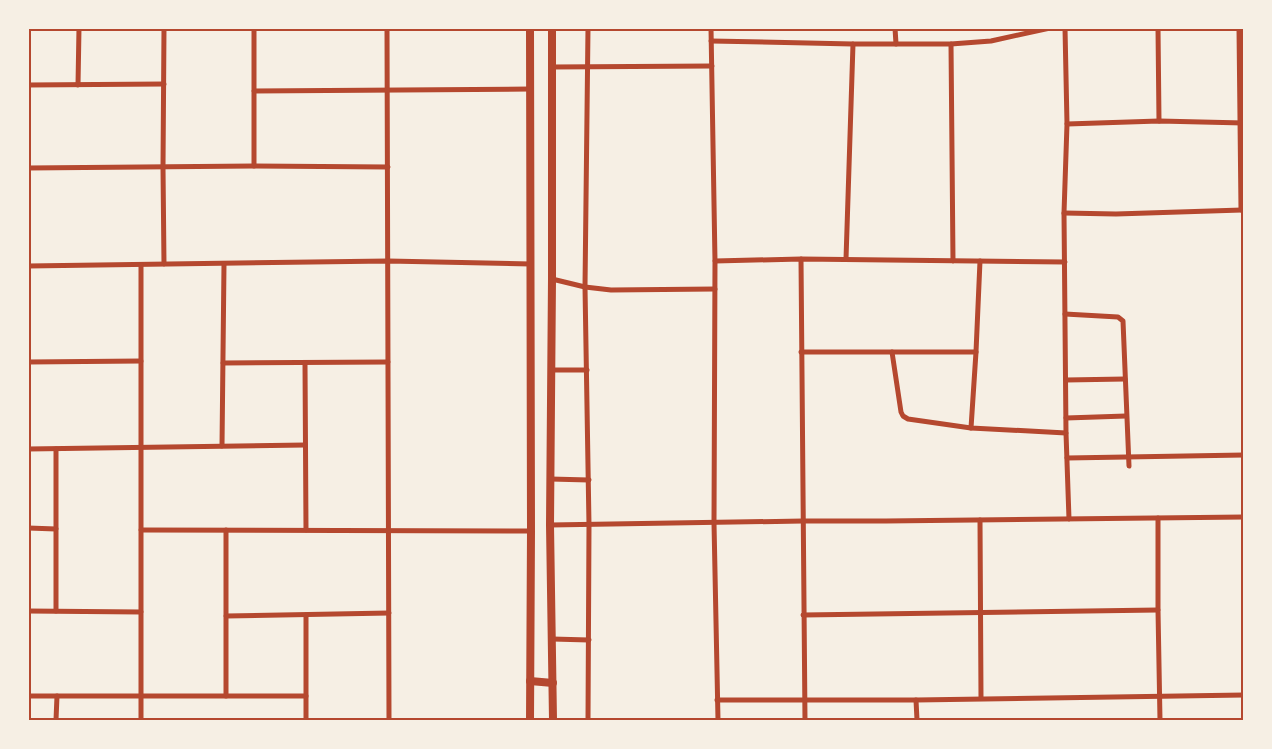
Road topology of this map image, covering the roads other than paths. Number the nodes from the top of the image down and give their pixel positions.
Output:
1 (79, 28) edge
2 (164, 28) edge
3 (254, 28) edge
4 (387, 28) edge
5 (530, 28) edge
6 (552, 28) edge
7 (588, 28) edge
8 (711, 28) edge
9 (895, 28) edge
10 (1050, 28) edge
11 (1065, 28) edge
12 (1158, 28) edge
13 (1239, 28) edge
14 (1241, 38) edge
15 (711, 42) junction
16 (853, 44) junction
17 (896, 44) junction
18 (951, 44) junction
19 (712, 66) junction
20 (552, 67) junction
21 (586, 68) junction
22 (164, 84) junction
23 (28, 85) edge
24 (78, 85) junction
25 (530, 89) junction
26 (388, 90) junction
27 (254, 91) junction
28 (1159, 121) junction
29 (1241, 123) edge
30 (1067, 124) junction
31 (254, 166) junction
32 (163, 167) junction
33 (388, 167) junction
34 (28, 168) edge
35 (1242, 210) edge
36 (1064, 213) junction
37 (801, 259) junction
38 (846, 260) junction
39 (388, 261) junction
40 (715, 261) junction
41 (953, 261) junction
42 (980, 261) junction
43 (1065, 262) junction
44 (164, 264) junction
45 (224, 264) junction
46 (531, 264) junction
47 (141, 265) junction
48 (28, 266) edge
49 (552, 279) junction
50 (585, 287) junction
51 (715, 289) junction
52 (1065, 314) junction
53 (801, 352) junction
54 (892, 352) junction
55 (976, 352) junction
56 (141, 361) junction
57 (28, 362) edge
58 (388, 362) junction
59 (223, 363) junction
60 (305, 363) junction
61 (551, 370) junction
62 (587, 370) junction
63 (1125, 379) junction
64 (1066, 380) junction
65 (1126, 416) junction
66 (1066, 418) junction
67 (971, 428) junction
68 (1066, 433) junction
69 (305, 445) junction
70 (222, 446) junction
71 (141, 448) junction
72 (28, 449) edge
73 (56, 449) junction
74 (1244, 455) edge
75 (1129, 456) junction
76 (1067, 458) junction
77 (1129, 466) dead end
78 (550, 479) junction
79 (589, 480) junction
80 (1244, 517) edge
81 (1158, 518) junction
82 (1069, 519) junction
83 (980, 520) junction
84 (803, 521) junction
85 (714, 523) junction
86 (550, 525) junction
87 (589, 525) junction
88 (28, 528) edge
89 (56, 529) junction
90 (141, 530) junction
91 (226, 530) junction
92 (306, 530) junction
93 (389, 530) junction
94 (531, 531) junction
95 (28, 610) edge
96 (1158, 610) junction
97 (56, 611) junction
98 (141, 612) junction
99 (389, 613) junction
100 (981, 613) junction
101 (306, 615) junction
102 (803, 615) junction
103 (226, 616) junction
104 (552, 639) junction
105 (589, 640) junction
106 (530, 681) junction
107 (553, 683) junction
108 (1244, 695) edge
109 (28, 696) edge
110 (57, 696) junction
111 (141, 696) junction
112 (225, 696) junction
113 (306, 696) junction
114 (1160, 696) junction
115 (981, 698) junction
116 (805, 699) junction
117 (717, 700) junction
118 (916, 700) junction
119 (56, 720) edge
120 (141, 720) edge
121 (306, 720) edge
122 (389, 720) edge
123 (530, 720) edge
124 (553, 720) edge
125 (588, 720) edge
126 (718, 720) edge
127 (805, 720) edge
128 (917, 720) edge
129 (1160, 720) edge

1 - 24 street
2 - 22 street
3 - 27 street
4 - 26 street
5 - 25 main road
6 - 20 main road
7 - 21 street
8 - 15 street
9 - 17 street
10 - 18 street
11 - 30 street
12 - 28 street
13 - 14 street
14 - 29 street
15 - 16 street
15 - 19 street
16 - 17 street
16 - 38 street
17 - 18 street
18 - 41 street
19 - 21 street
19 - 40 street
20 - 21 street
20 - 49 main road
21 - 50 street
22 - 24 street
22 - 32 street
23 - 24 street
25 - 26 street
25 - 46 main road
26 - 27 street
26 - 33 street
27 - 31 street
28 - 29 street
28 - 30 street
29 - 35 street
30 - 36 street
31 - 32 street
31 - 33 street
32 - 34 street
32 - 44 street
33 - 39 street
35 - 36 street
36 - 43 street
37 - 38 street
37 - 40 street
37 - 53 street
38 - 41 street
39 - 45 street
39 - 46 street
39 - 58 street
40 - 51 street
41 - 42 street
42 - 43 street
42 - 55 street
43 - 52 street
44 - 45 street
44 - 47 street
45 - 59 street
46 - 94 main road
47 - 48 street
47 - 56 street
49 - 50 street
49 - 61 main road
50 - 51 street
50 - 62 street
51 - 85 street
52 - 63 street
52 - 64 street
53 - 54 street
53 - 84 street
54 - 55 street
54 - 67 street
55 - 67 street
56 - 57 street
56 - 71 street
58 - 60 street
58 - 93 street
59 - 60 street
59 - 70 street
60 - 69 street
61 - 62 street
61 - 78 main road
62 - 79 street
63 - 64 street
63 - 65 street
64 - 66 street
65 - 66 street
65 - 75 street
66 - 68 street
67 - 68 street
68 - 76 street
69 - 70 street
69 - 92 street
70 - 71 street
71 - 73 street
71 - 90 street
72 - 73 street
73 - 89 street
74 - 75 street
75 - 76 street
75 - 77 street
76 - 82 street
78 - 79 street
78 - 86 main road
79 - 87 street
80 - 81 street
81 - 82 street
81 - 96 street
82 - 83 street
83 - 84 street
83 - 100 street
84 - 85 street
84 - 102 street
85 - 87 street
85 - 117 street
86 - 87 street
86 - 104 main road
87 - 105 street
88 - 89 street
89 - 97 street
90 - 91 street
90 - 98 street
91 - 92 street
91 - 103 street
92 - 93 street
93 - 94 street
93 - 99 street
94 - 106 main road
95 - 97 street
96 - 100 street
96 - 114 street
97 - 98 street
98 - 111 street
99 - 101 street
99 - 122 street
100 - 102 street
100 - 115 street
101 - 103 street
101 - 113 street
102 - 116 street
103 - 112 street
104 - 105 street
104 - 107 main road
105 - 125 street
106 - 107 main road
106 - 123 main road
107 - 124 main road
108 - 114 street
109 - 110 street
110 - 111 street
110 - 119 street
111 - 112 street
111 - 120 street
112 - 113 street
113 - 121 street
114 - 115 street
114 - 129 street
115 - 118 street
116 - 117 street
116 - 118 street
116 - 127 street
117 - 126 street
118 - 128 street

